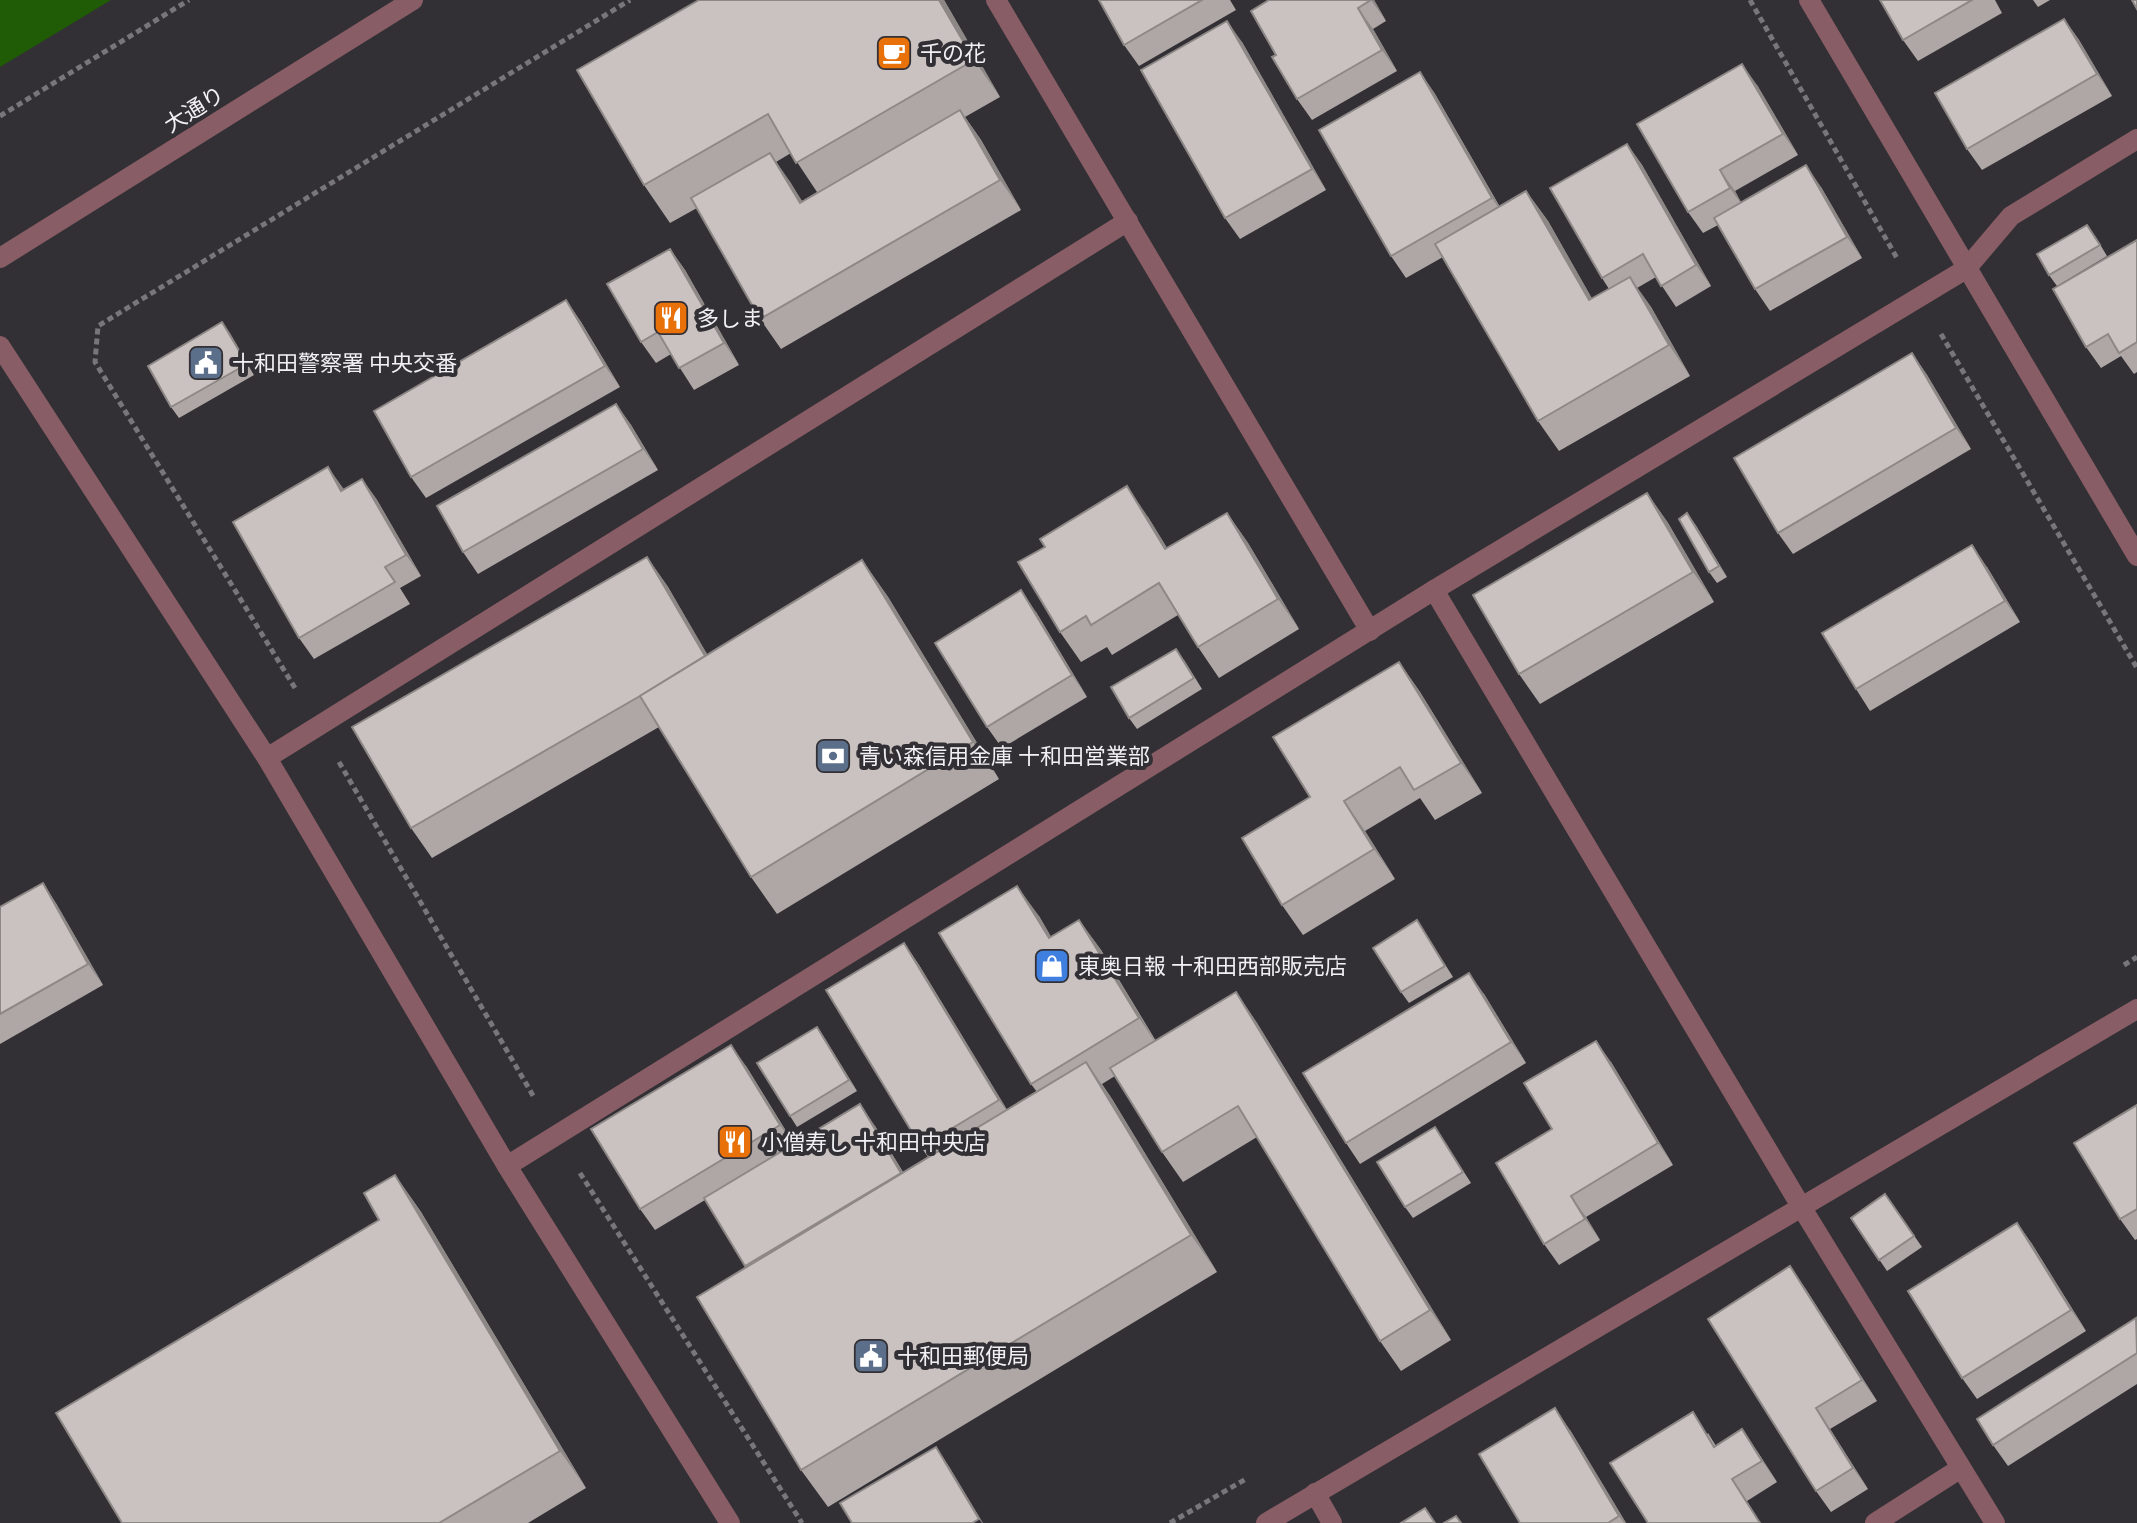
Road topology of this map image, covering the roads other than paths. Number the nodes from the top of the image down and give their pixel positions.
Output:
1 (413, 0) edge
2 (996, 0) edge
3 (1809, 0) edge
4 (2137, 139) edge
5 (1128, 221) junction
6 (0, 258) edge
7 (1966, 269) junction
8 (0, 346) edge
9 (2137, 556) edge
10 (1434, 590) junction
11 (1370, 631) junction
12 (267, 758) junction
13 (2137, 1009) edge
14 (507, 1166) junction
15 (1802, 1208) junction
16 (1961, 1468) junction
17 (1315, 1493) junction
18 (730, 1523) edge
19 (1266, 1523) edge
20 (1332, 1523) edge
21 (1875, 1523) edge
22 (1995, 1523) edge

1 - 6 street, 大通り
2 - 5 street
3 - 7 street
4 - 7 street
5 - 11 street
5 - 12 street
7 - 9 street
7 - 10 street
8 - 12 street
10 - 11 street
10 - 15 street
11 - 14 street
12 - 14 street
13 - 15 street
14 - 18 street
15 - 16 street
15 - 17 street
16 - 21 street
16 - 22 street
17 - 19 street
17 - 20 street

